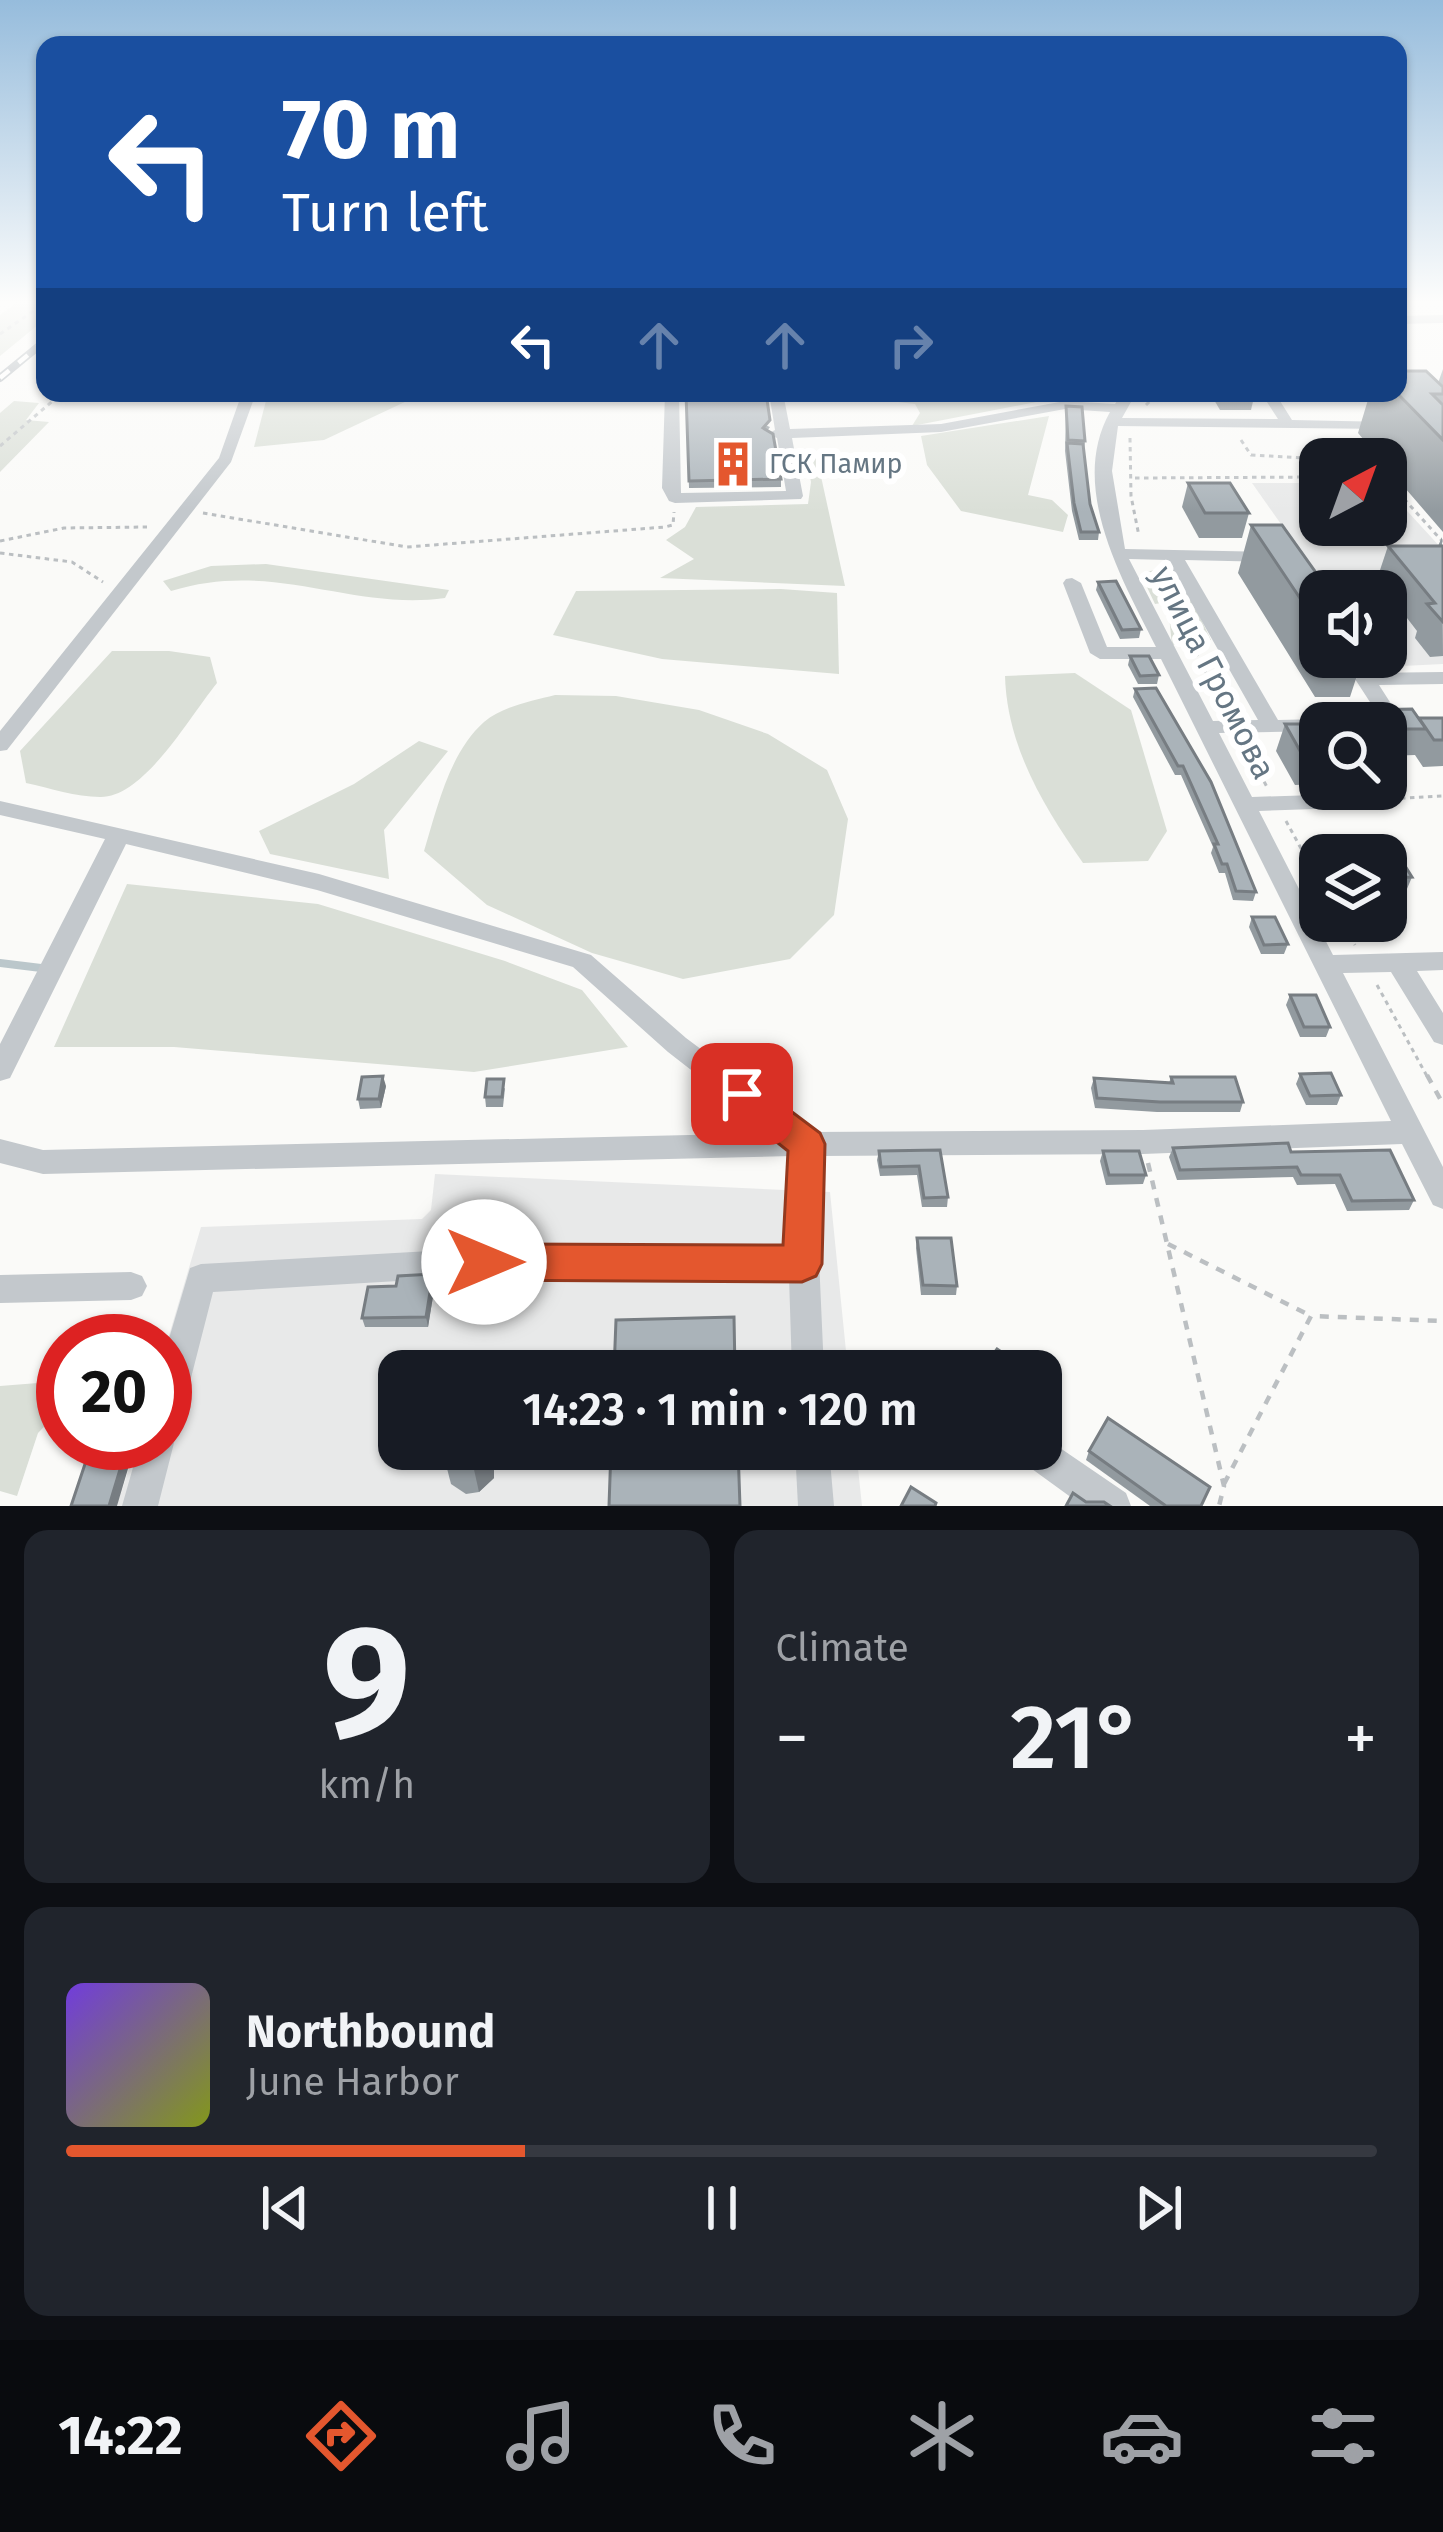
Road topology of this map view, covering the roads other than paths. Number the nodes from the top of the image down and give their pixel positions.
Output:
1 (246, 402) edge
2 (671, 402) edge
3 (777, 402) edge
4 (1123, 402) edge
5 (1274, 402) edge
6 (1114, 415) junction
7 (1288, 424) junction
8 (1413, 425) edge
9 (779, 434) junction
10 (1118, 554) junction
11 (1173, 555) junction
12 (1293, 577) edge
13 (1072, 583) dead end
14 (1168, 653) junction
15 (1443, 678) edge
16 (1365, 679) joint
17 (1380, 702) edge
18 (1299, 725) edge
19 (1272, 726) junction
20 (1205, 727) junction
21 (0, 745) edge
22 (1299, 802) edge
23 (1244, 804) junction
24 (0, 808) edge
25 (119, 835) junction
26 (1443, 962) edge
27 (1400, 963) junction
28 (1328, 964) junction
29 (1443, 1035) edge
30 (0, 1070) edge
31 (1408, 1132) junction
32 (807, 1144) junction
33 (0, 1150) edge
34 (1443, 1196) edge
35 (802, 1264) junction
36 (131, 1286) dead end
37 (0, 1289) edge
38 (191, 1314) edge
39 (807, 1350) edge
40 (150, 1470) edge
41 (813, 1470) edge
42 (1062, 1470) edge
43 (140, 1506) edge
44 (816, 1506) edge
45 (1113, 1506) edge

1 - 21 street
2 - 9 street
3 - 9 street
4 - 6 street
5 - 7 street
6 - 7 street
6 - 9 street
6 - 10 street, улица Громова
7 - 8 street
10 - 11 street
10 - 14 street, улица Громова
11 - 12 street
11 - 19 street
13 - 14 street
14 - 20 street, улица Громова
15 - 16 street
16 - 17 street
18 - 19 street
19 - 20 street
20 - 23 street, улица Громова
22 - 23 street
23 - 28 street, улица Громова
24 - 25 street
25 - 30 street
25 - 32 street
26 - 27 street
27 - 28 street
27 - 29 street
28 - 31 street, улица Громова
31 - 32 street
31 - 34 street, улица Громова
32 - 33 street
32 - 35 street
35 - 38 street
35 - 39 street
36 - 37 street
40 - 43 street
41 - 44 street
42 - 45 street

